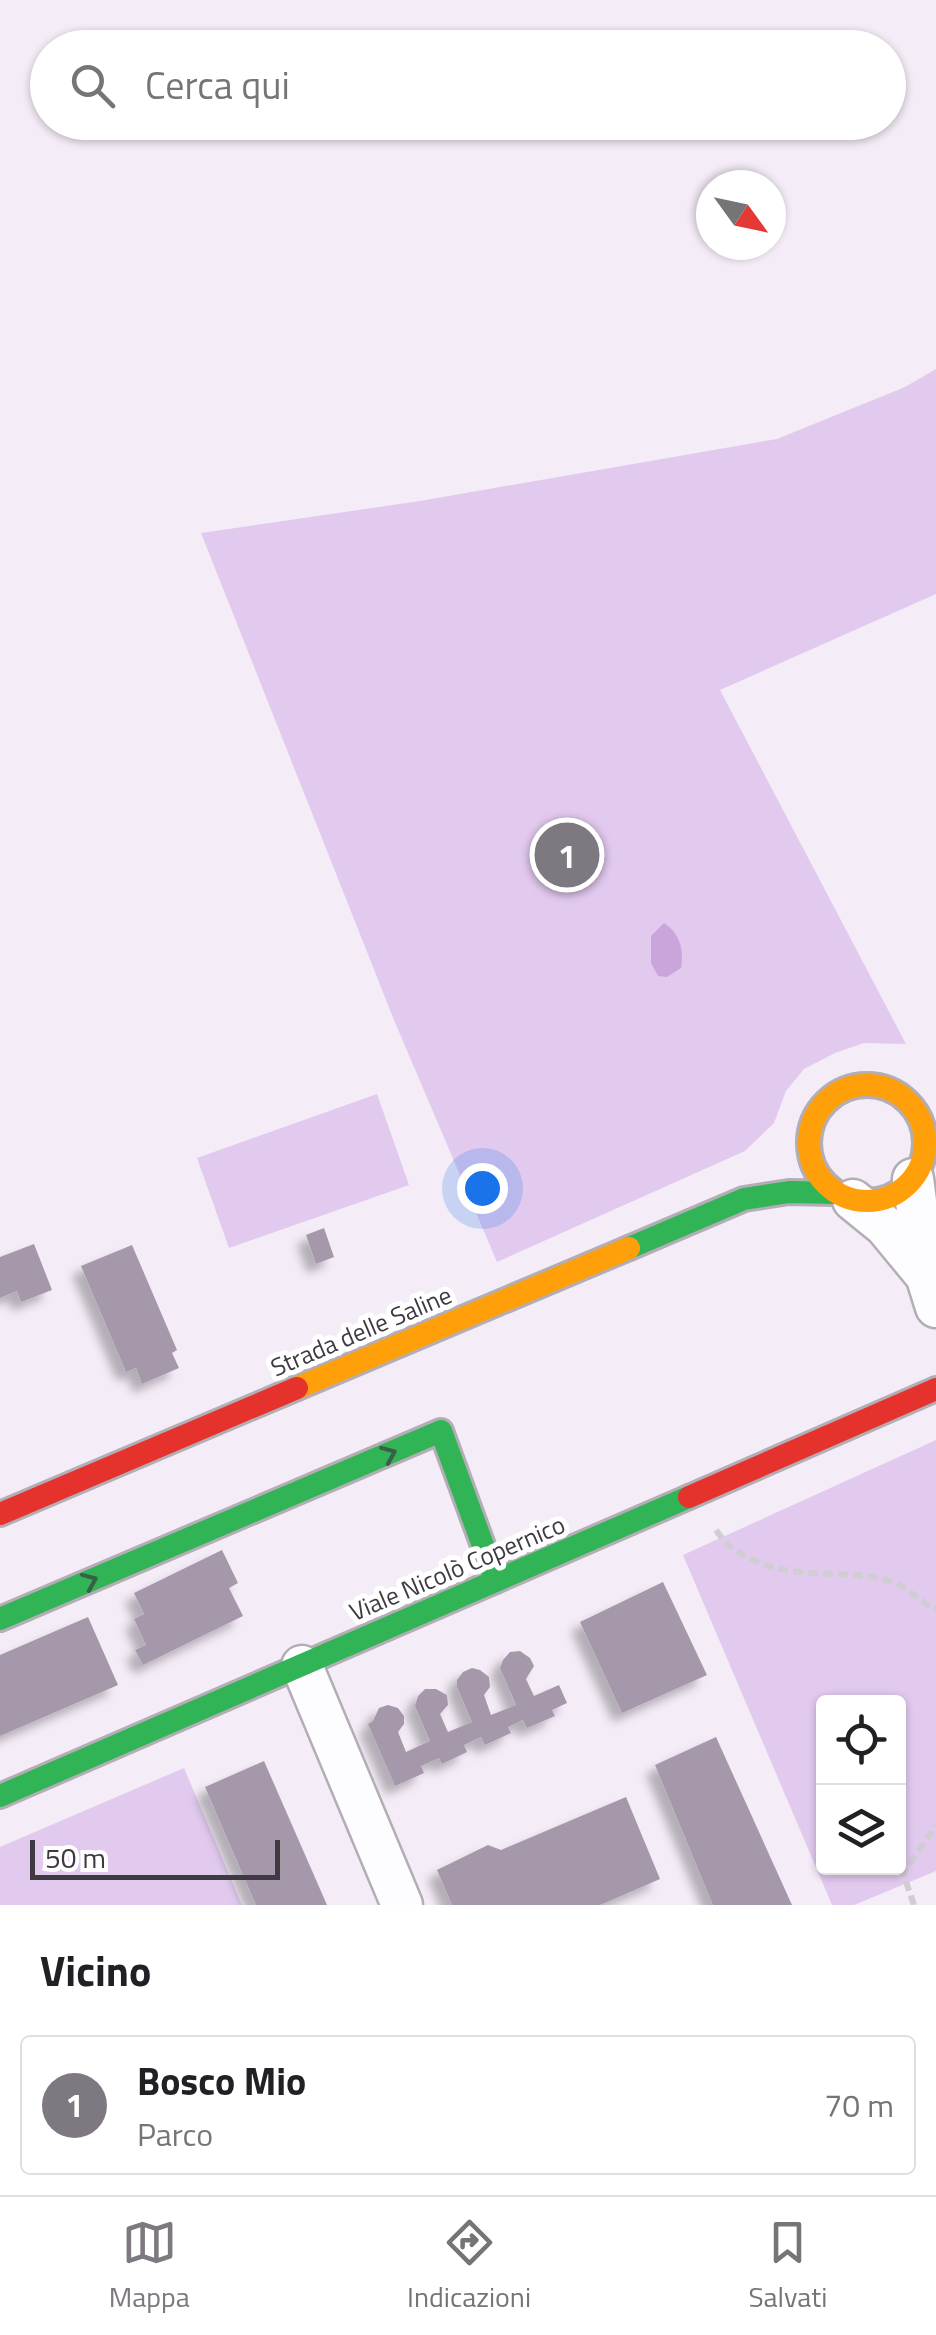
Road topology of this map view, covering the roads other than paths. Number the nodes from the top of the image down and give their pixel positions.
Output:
1 (888, 1088) junction
2 (931, 1092) dead end
3 (811, 1126) junction
4 (924, 1156) edge
5 (844, 1196) junction
6 (744, 1198) junction
7 (931, 1291) edge
8 (936, 1389) edge
9 (0, 1514) edge
10 (496, 1582) junction
11 (0, 1619) edge
12 (302, 1666) junction
13 (0, 1796) edge
14 (402, 1905) edge

1 - 2 street, Strada delle Saline
1 - 3 street, Strada delle Saline
1 - 4 street
3 - 5 street
3 - 6 street, Strada delle Saline
4 - 5 street, Strada delle Saline
4 - 7 street
5 - 6 street, Strada delle Saline
5 - 7 street
6 - 9 street, Strada delle Saline
8 - 10 street, Viale Nicolò Copernico
11 -> 10 street
10 - 12 street, Viale Nicolò Copernico
12 - 13 street, Viale Nicolò Copernico
12 - 14 street

